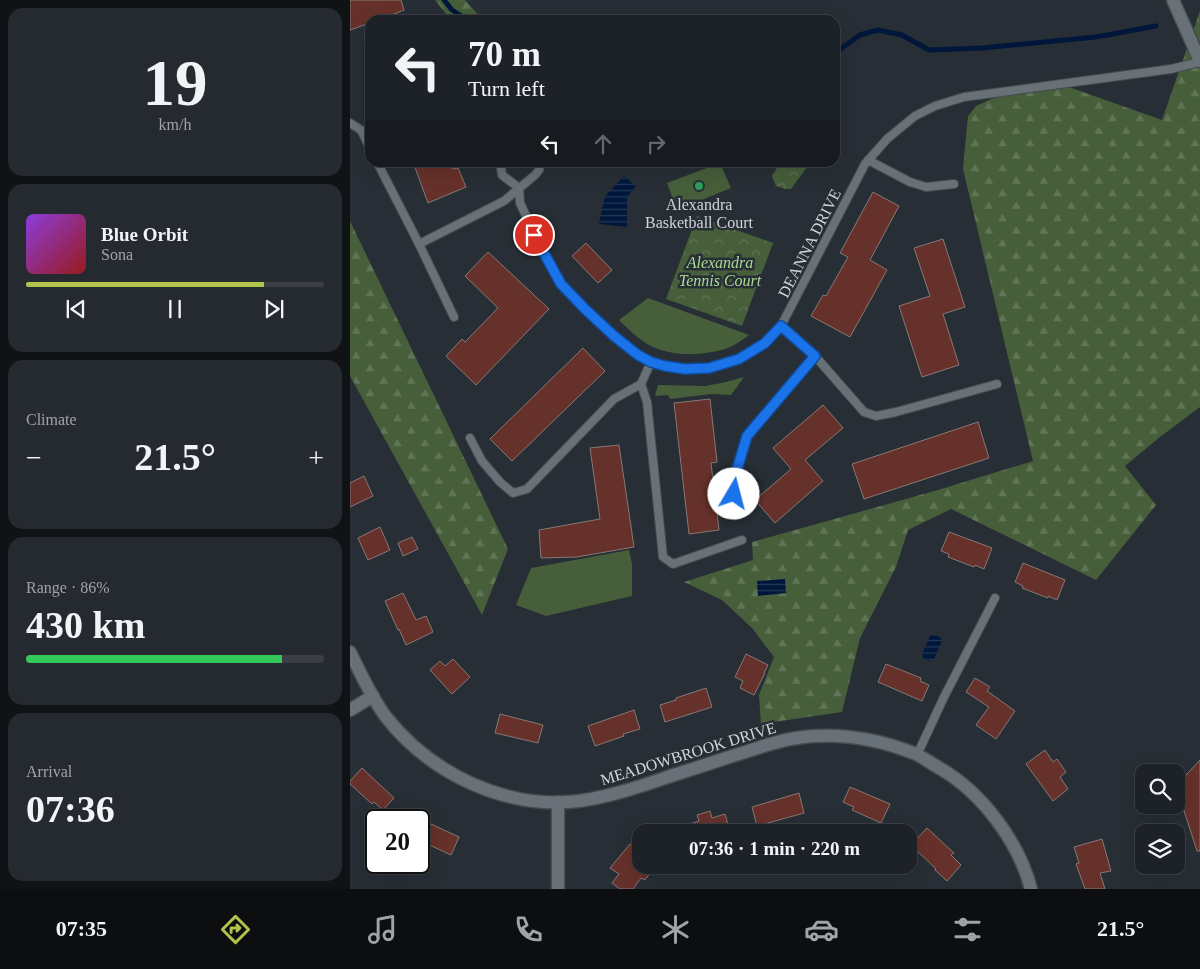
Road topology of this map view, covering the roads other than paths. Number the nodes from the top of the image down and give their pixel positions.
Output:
1 (1174, 0) edge
2 (1200, 62) edge
3 (350, 123) edge
4 (365, 139) edge
5 (868, 160) junction
6 (380, 167) edge
7 (501, 167) edge
8 (540, 167) edge
9 (954, 184) dead end
10 (519, 188) junction
11 (419, 244) junction
12 (454, 317) dead end
13 (781, 326) junction
14 (815, 356) junction
15 (651, 362) junction
16 (641, 384) junction
17 (997, 384) dead end
18 (470, 438) dead end
19 (734, 494) dead end
20 (742, 540) dead end
21 (995, 598) dead end
22 (350, 652) edge
23 (373, 696) junction
24 (350, 710) edge
25 (917, 755) junction
26 (558, 802) junction
27 (558, 889) edge
28 (1031, 889) edge

1 - 2 street
2 - 5 lane, DEANNA DRIVE
3 - 4 lane
5 - 9 lane
5 - 13 lane, DEANNA DRIVE
6 - 11 lane
7 - 10 lane
8 - 10 lane
10 - 11 lane
10 - 15 lane, DEANNA DRIVE
11 - 12 lane
13 - 14 lane
13 - 15 lane, DEANNA DRIVE
14 - 17 lane
14 - 19 lane
15 - 16 lane
16 - 18 lane
16 - 20 lane
21 - 25 lane
22 - 23 street, MEADOWBROOK DRIVE
23 - 24 street
23 - 26 street, MEADOWBROOK DRIVE
25 - 26 street, MEADOWBROOK DRIVE
25 - 28 street, MEADOWBROOK DRIVE
26 - 27 street

